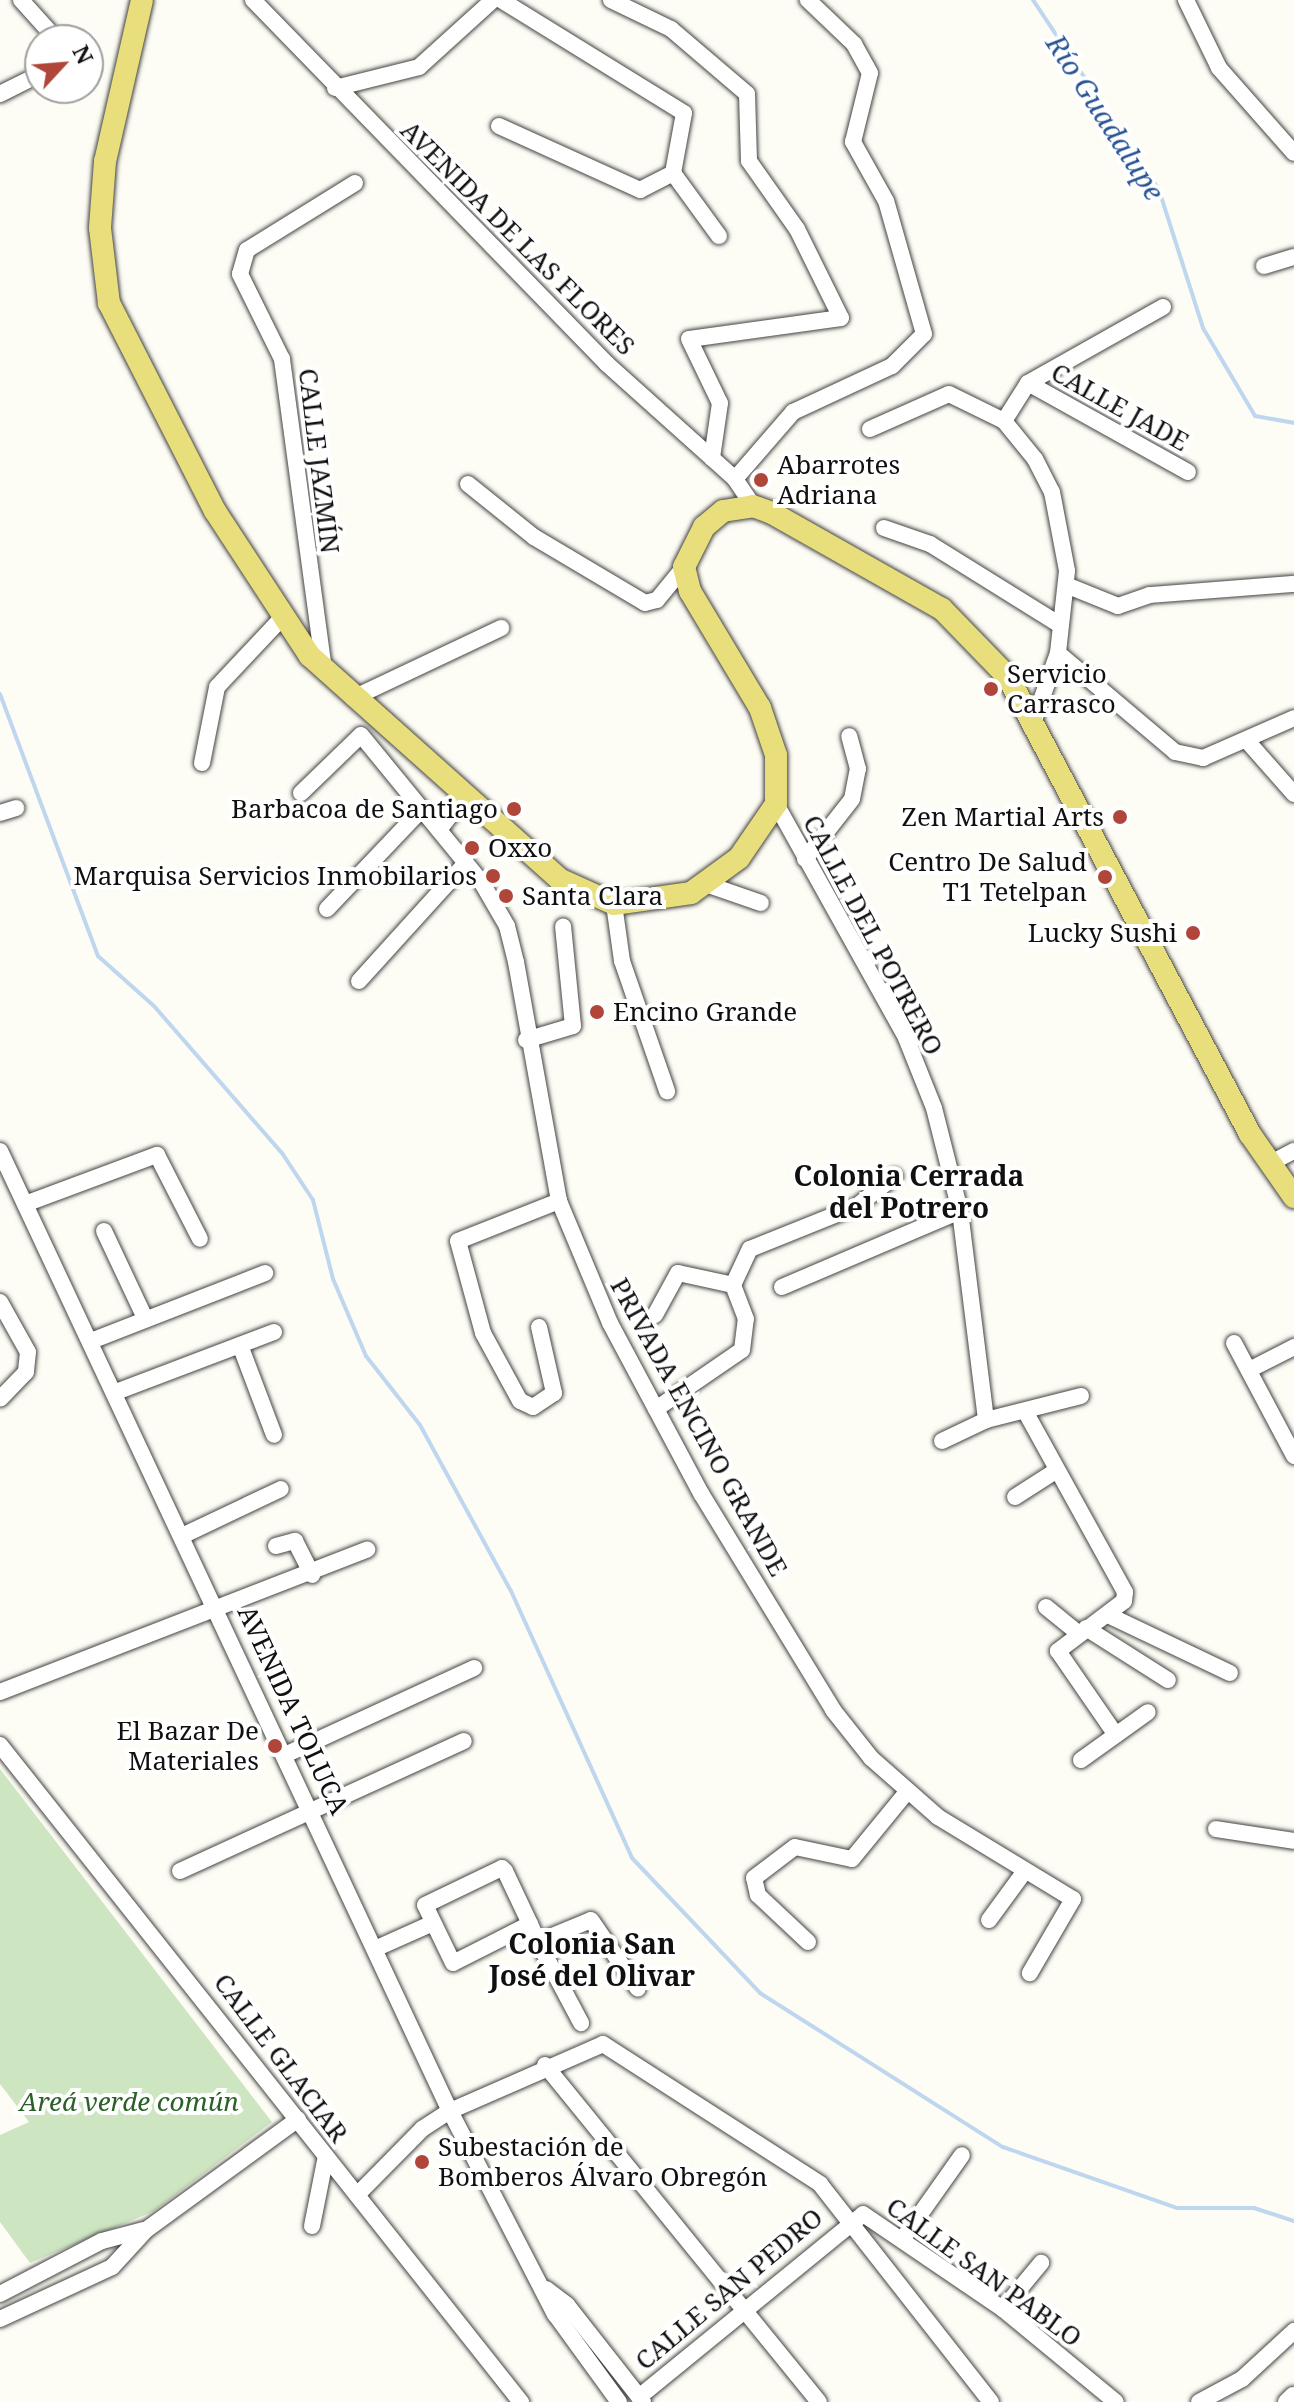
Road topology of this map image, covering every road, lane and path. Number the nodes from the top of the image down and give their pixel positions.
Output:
1 (21, 0) edge
2 (142, 0) edge
3 (253, 0) edge
4 (493, 0) edge
5 (501, 0) edge
6 (611, 0) edge
7 (808, 0) edge
8 (1186, 0) edge
9 (43, 24) edge
10 (24, 82) edge
11 (335, 88) junction
12 (0, 94) edge
13 (499, 126) dead end
14 (1294, 153) edge
15 (673, 173) junction
16 (355, 183) dead end
17 (719, 236) dead end
18 (1294, 257) edge
19 (1264, 266) dead end
20 (1163, 307) dead end
21 (1028, 383) junction
22 (1004, 421) junction
23 (870, 429) dead end
24 (712, 458) junction
25 (1188, 472) dead end
26 (735, 479) junction
27 (468, 484) dead end
28 (753, 506) junction
29 (884, 528) dead end
30 (684, 567) junction
31 (1294, 584) edge
32 (1066, 585) junction
33 (280, 620) junction
34 (1060, 625) junction
35 (501, 628) dead end
36 (1058, 653) junction
37 (324, 670) junction
38 (353, 698) junction
39 (1294, 718) edge
40 (1034, 720) junction
41 (849, 736) dead end
42 (1249, 743) junction
43 (202, 763) dead end
44 (301, 793) dead end
45 (1294, 794) edge
46 (465, 796) junction
47 (776, 804) junction
48 (422, 809) junction
49 (439, 830) junction
50 (805, 859) junction
51 (466, 863) junction
52 (706, 884) junction
53 (761, 903) dead end
54 (614, 904) junction
55 (327, 909) dead end
56 (563, 926) dead end
57 (359, 981) dead end
58 (526, 1040) junction
59 (667, 1091) dead end
60 (1294, 1151) edge
61 (2, 1158) edge
62 (1271, 1163) junction
63 (895, 1176) dead end
64 (1294, 1197) edge
65 (559, 1201) junction
66 (25, 1204) junction
67 (960, 1211) junction
68 (104, 1231) dead end
69 (200, 1239) dead end
70 (265, 1273) dead end
71 (733, 1285) junction
72 (782, 1287) dead end
73 (0, 1302) edge
74 (655, 1315) dead end
75 (145, 1318) junction
76 (539, 1327) dead end
77 (274, 1332) dead end
78 (91, 1341) junction
79 (1234, 1343) dead end
80 (240, 1345) junction
81 (1294, 1347) edge
82 (1249, 1370) junction
83 (116, 1392) junction
84 (1081, 1396) dead end
85 (0, 1399) edge
86 (656, 1409) junction
87 (1025, 1411) junction
88 (986, 1420) junction
89 (274, 1435) dead end
90 (942, 1441) dead end
91 (1294, 1456) edge
92 (1057, 1470) junction
93 (281, 1489) dead end
94 (1015, 1497) dead end
95 (184, 1535) junction
96 (276, 1546) dead end
97 (367, 1550) dead end
98 (312, 1575) junction
99 (218, 1606) junction
100 (1046, 1607) dead end
101 (1108, 1615) junction
102 (1082, 1630) junction
103 (474, 1668) dead end
104 (1230, 1673) dead end
105 (1168, 1680) dead end
106 (0, 1692) edge
107 (1148, 1712) dead end
108 (1116, 1735) junction
109 (464, 1741) dead end
110 (0, 1745) edge
111 (287, 1754) junction
112 (1081, 1760) dead end
113 (906, 1793) junction
114 (315, 1812) junction
115 (1216, 1829) dead end
116 (1294, 1841) edge
117 (180, 1871) dead end
118 (1025, 1871) junction
119 (989, 1920) dead end
120 (433, 1923) junction
121 (530, 1924) junction
122 (538, 1942) junction
123 (808, 1942) dead end
124 (377, 1948) junction
125 (1030, 1973) dead end
126 (638, 1989) dead end
127 (581, 2023) dead end
128 (545, 2065) junction
129 (450, 2111) junction
130 (298, 2119) junction
131 (962, 2155) dead end
132 (326, 2156) junction
133 (357, 2195) junction
134 (850, 2218) junction
135 (312, 2226) dead end
136 (146, 2230) junction
137 (904, 2237) junction
138 (59, 2263) junction
139 (1041, 2263) dead end
140 (544, 2288) junction
141 (71, 2289) junction
142 (0, 2294) edge
143 (1003, 2309) junction
144 (743, 2311) junction
145 (0, 2319) edge
146 (1294, 2331) edge
147 (1293, 2395) edge
148 (641, 2399) edge
149 (521, 2402) edge
150 (619, 2402) edge
151 (819, 2402) edge
152 (991, 2402) edge
153 (1116, 2402) edge
154 (1199, 2402) edge
155 (1286, 2402) edge

1 - 9 street
2 - 33 main road
3 - 11 street, AVENIDA DE LAS FLORES
4 - 11 street
5 - 15 street
6 - 24 street
7 - 26 street
8 - 14 street
10 - 12 street
11 - 24 street, AVENIDA DE LAS FLORES
13 - 15 street
15 - 17 street
16 - 37 street, CALLE JAZMÍN
18 - 19 street
20 - 21 street
21 - 22 street
21 - 25 street, CALLE JADE
22 - 23 street
22 - 32 street
24 - 26 street, AVENIDA DE LAS FLORES
26 - 28 street, AVENIDA DE LAS FLORES
27 - 30 street
28 - 30 main road
28 - 40 main road
29 - 34 street
30 - 47 main road
31 - 32 street
32 - 34 street
33 - 37 main road
33 - 43 street
34 - 36 street
35 - 38 street
36 - 40 street
36 - 42 street
37 - 38 main road
38 - 46 main road
39 - 42 street
40 - 62 main road
41 - 50 street
42 - 45 street
44 - 48 street, PRIVADA ENCINO GRANDE
46 - 49 street
46 - 54 main road
47 - 50 street, CALLE DEL POTRERO
47 - 52 main road
48 - 49 street, PRIVADA ENCINO GRANDE
48 - 55 street
49 - 51 street, PRIVADA ENCINO GRANDE
50 - 67 street, CALLE DEL POTRERO
51 - 57 street
51 - 58 street, PRIVADA ENCINO GRANDE
52 - 53 street
52 - 54 main road
54 - 59 street
56 - 58 street
58 - 65 street, PRIVADA ENCINO GRANDE
60 - 62 street
61 - 66 street, AVENIDA TOLUCA
62 - 64 main road
63 - 71 street
65 - 76 street
65 - 86 street, PRIVADA ENCINO GRANDE
66 - 69 street
66 - 78 street, AVENIDA TOLUCA
67 - 72 street
67 - 88 street, CALLE DEL POTRERO
68 - 75 street
70 - 75 street
71 - 74 street
71 - 86 street
73 - 85 street
75 - 78 street
77 - 80 street
78 - 83 street, AVENIDA TOLUCA
79 - 82 street
80 - 83 street
80 - 89 street
81 - 82 street
82 - 91 street
83 - 95 street, AVENIDA TOLUCA
84 - 87 street
86 - 113 street, PRIVADA ENCINO GRANDE
87 - 88 street
87 - 92 street
88 - 90 street
92 - 94 street
92 - 101 street
93 - 95 street
95 - 99 street, AVENIDA TOLUCA
96 - 98 street
97 - 98 street
98 - 99 street
99 - 106 street
99 - 111 street, AVENIDA TOLUCA
100 - 102 street
101 - 102 street
101 - 104 street
102 - 105 street
102 - 108 street
103 - 111 street
107 - 108 street
108 - 112 street
109 - 114 street
110 - 130 street, CALLE GLACIAR
111 - 114 street, AVENIDA TOLUCA
113 - 118 street, PRIVADA ENCINO GRANDE
113 - 123 street
114 - 117 street
114 - 124 street, AVENIDA TOLUCA
115 - 116 street
118 - 119 street
118 - 125 street, PRIVADA ENCINO GRANDE
120 - 121 street
120 - 121 street
120 - 124 street
121 - 122 street
122 - 126 street
122 - 127 street
124 - 129 street, AVENIDA TOLUCA
128 - 129 street, CALLE SAN PABLO
128 - 134 street, CALLE SAN PABLO
128 - 144 street
129 - 133 street, CALLE SAN PABLO
129 - 140 street, AVENIDA TOLUCA
130 - 132 street, CALLE GLACIAR
130 - 136 street
131 - 137 street
132 - 133 street, CALLE GLACIAR
132 - 135 street
133 - 149 street, CALLE GLACIAR
134 - 137 street, CALLE SAN PABLO
134 - 144 street, CALLE SAN PEDRO
134 - 152 street
136 - 138 street
136 - 141 street
137 - 143 street, CALLE SAN PABLO
138 - 141 street
138 - 142 street
139 - 143 street
140 - 148 street, AVENIDA TOLUCA
140 - 150 street, AVENIDA TOLUCA
141 - 145 street
143 - 153 street, CALLE SAN PABLO
144 - 148 street, CALLE SAN PEDRO
144 - 151 street
146 - 154 street
147 - 155 street

